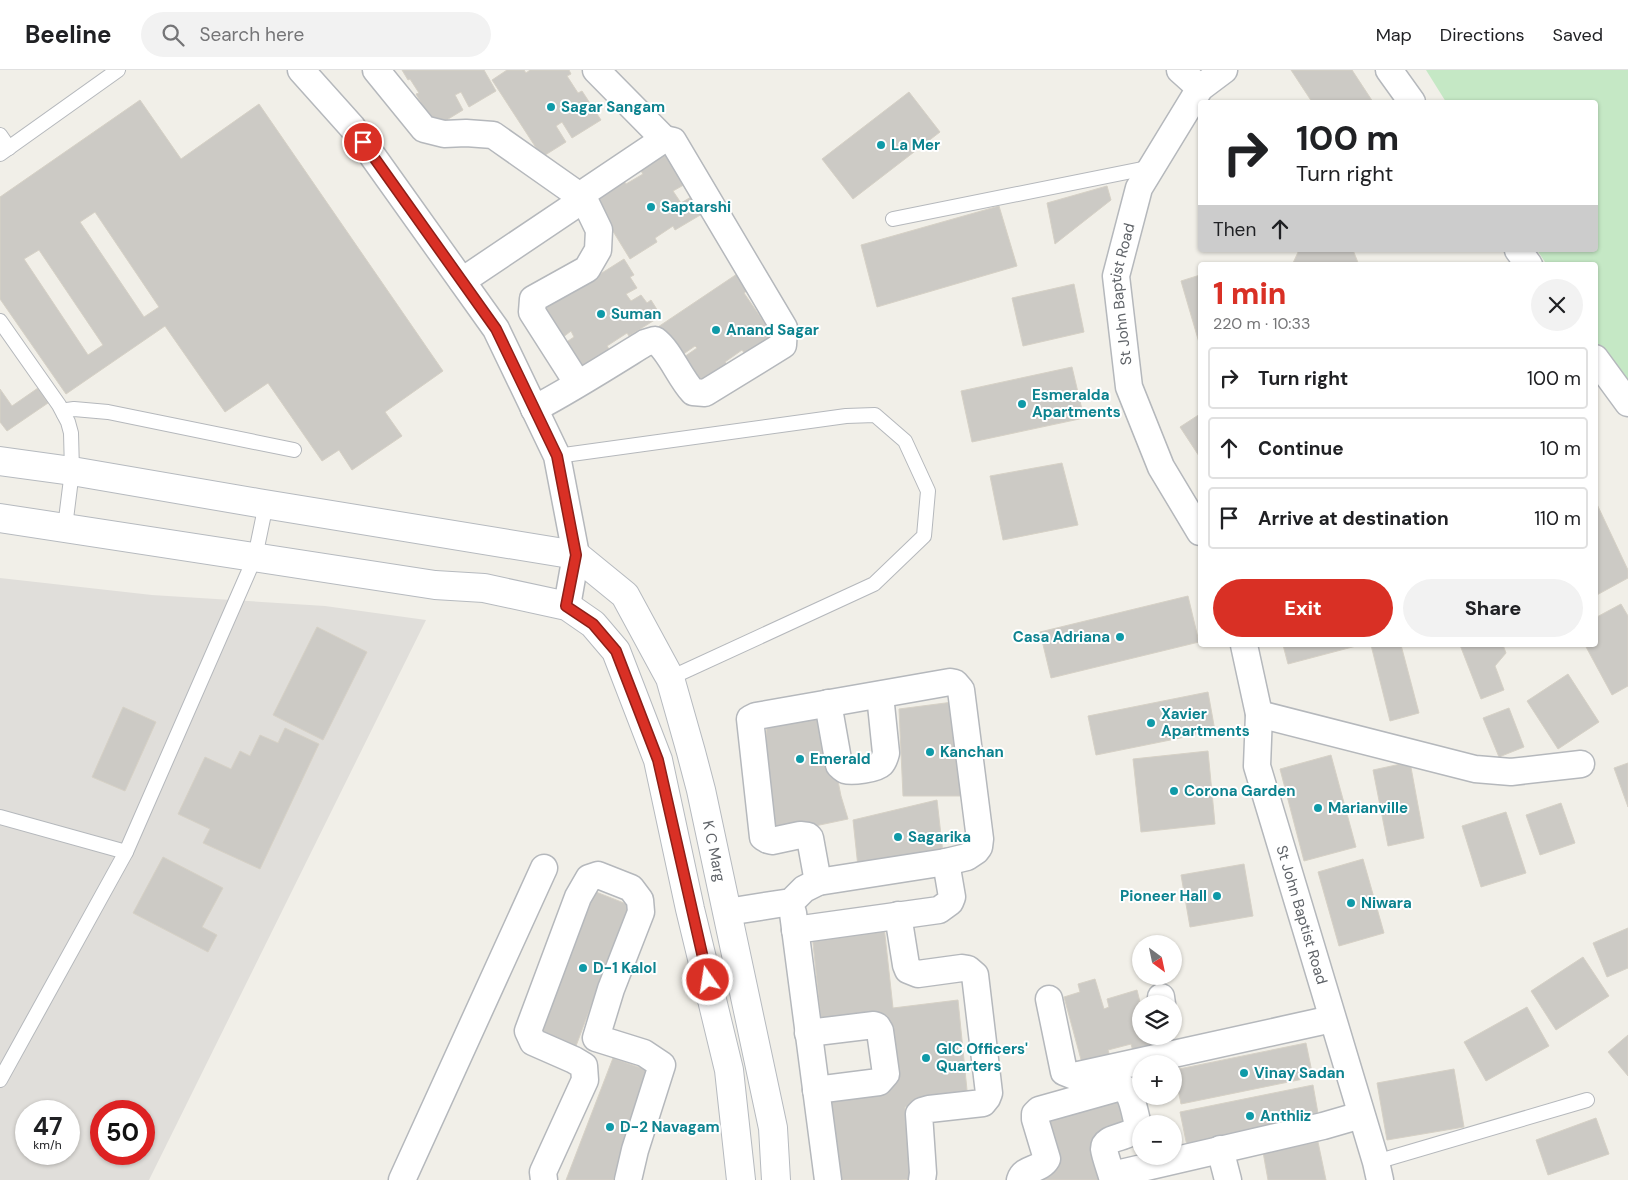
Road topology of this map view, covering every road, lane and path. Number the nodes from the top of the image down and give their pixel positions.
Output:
1 (118, 70) edge
2 (301, 70) edge
3 (376, 70) edge
4 (596, 70) edge
5 (1180, 70) edge
6 (1224, 70) edge
7 (1388, 70) edge
8 (1200, 88) junction
9 (1410, 100) edge
10 (0, 135) edge
11 (664, 139) junction
12 (4, 151) edge
13 (1152, 167) junction
14 (584, 199) junction
15 (893, 219) dead end
16 (462, 281) junction
17 (0, 321) edge
18 (1598, 362) edge
19 (578, 384) junction
20 (1628, 403) edge
21 (534, 409) junction
22 (64, 414) junction
23 (294, 450) dead end
24 (557, 456) junction
25 (0, 460) edge
26 (72, 471) junction
27 (266, 504) junction
28 (0, 518) edge
29 (65, 527) junction
30 (1198, 529) edge
31 (576, 555) junction
32 (255, 557) junction
33 (566, 606) junction
34 (1244, 647) edge
35 (670, 678) junction
36 (880, 695) junction
37 (828, 704) junction
38 (1259, 714) junction
39 (691, 752) junction
40 (658, 760) junction
41 (1581, 764) dead end
42 (0, 817) edge
43 (126, 852) junction
44 (946, 862) junction
45 (544, 868) dead end
46 (818, 882) junction
47 (791, 902) junction
48 (727, 912) junction
49 (898, 915) junction
50 (795, 930) junction
51 (1048, 999) dead end
52 (1332, 1019) junction
53 (808, 1033) junction
54 (596, 1038) junction
55 (1182, 1043) edge
56 (1171, 1045) edge
57 (584, 1066) junction
58 (0, 1080) edge
59 (816, 1090) junction
60 (1587, 1100) dead end
61 (1361, 1115) junction
62 (1220, 1149) junction
63 (1378, 1171) edge
64 (1112, 1178) edge
65 (402, 1180) edge
66 (544, 1180) edge
67 (628, 1180) edge
68 (740, 1180) edge
69 (776, 1180) edge
70 (828, 1180) edge
71 (922, 1180) edge
72 (1020, 1180) edge
73 (1228, 1180) edge

1 - 12 lane
2 - 16 street
3 - 14 street
4 - 11 street
5 - 8 street
6 - 8 street, St John Baptist Road
7 - 9 street
8 - 13 street, St John Baptist Road
10 - 12 lane
11 - 14 street
11 - 19 street
13 - 15 lane
13 - 30 street, St John Baptist Road
14 - 16 street
14 - 19 street
16 - 21 street
17 - 22 lane
18 - 20 street
19 - 21 street
21 - 24 street
22 - 23 lane
22 - 26 lane
24 - 31 street
24 - 35 lane
25 - 26 main road
26 - 27 main road
26 - 29 lane
27 - 31 main road
27 - 32 lane
28 - 29 main road
29 - 32 main road
31 - 33 street
31 - 35 main road, K C Marg
32 - 33 main road
32 - 43 lane
33 - 40 main road
34 - 38 street, St John Baptist Road
35 - 39 main road, K C Marg
36 - 37 street
36 - 37 street
36 - 44 street
37 - 46 street
38 - 41 street
38 - 52 street, St John Baptist Road
39 - 40 main road
39 - 48 main road, K C Marg
40 - 68 main road
42 - 43 lane
43 - 58 lane
44 - 46 street
44 - 49 street
45 - 65 street
46 - 47 street
47 - 48 street
47 - 50 street
48 - 69 main road, K C Marg
49 - 50 street
49 - 71 street
50 - 53 street
51 - 56 street
52 - 55 street
52 - 61 street, St John Baptist Road
53 - 59 street
53 - 59 street
54 - 57 street
54 - 57 street
54 - 67 street
57 - 66 street
59 - 70 street
60 - 63 lane
61 - 62 street
61 - 63 street, St John Baptist Road
62 - 64 street
62 - 73 street
64 - 72 street

